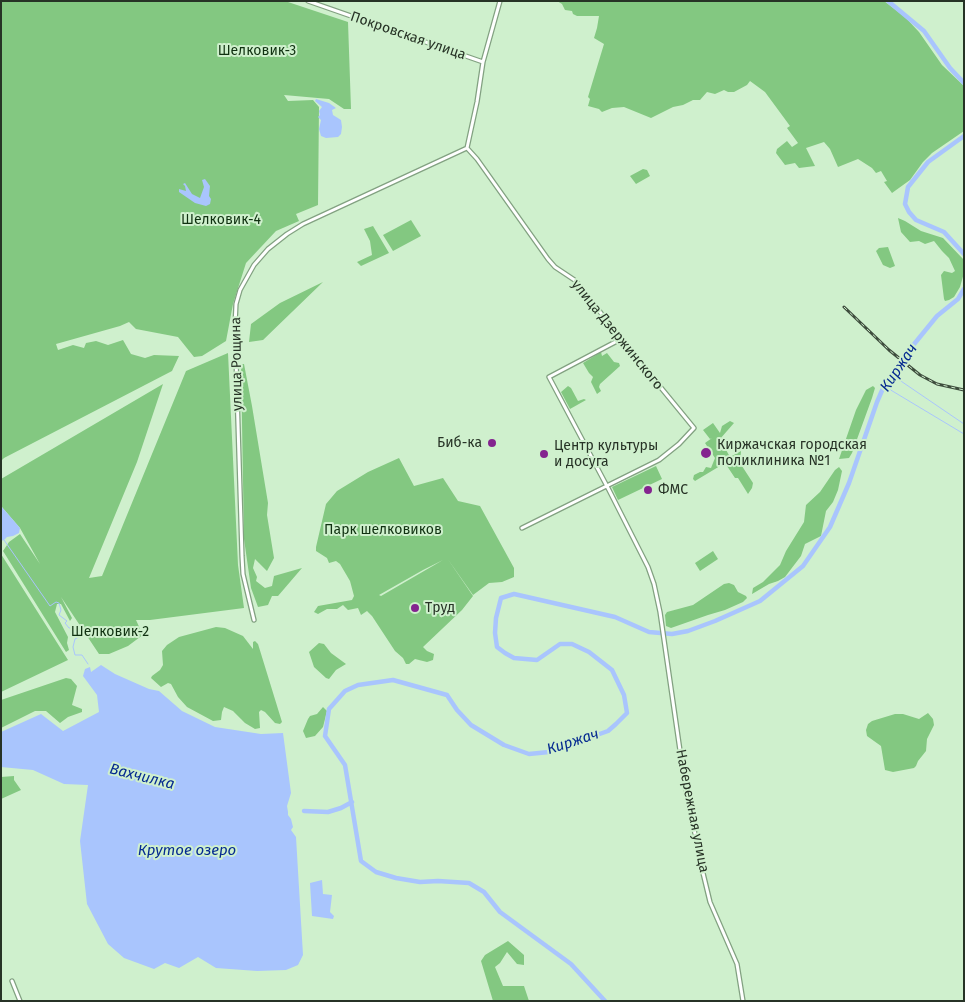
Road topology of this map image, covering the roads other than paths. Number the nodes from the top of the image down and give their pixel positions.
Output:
1 (308, 1) edge
2 (500, 1) edge
3 (483, 62) junction
4 (466, 148) junction
5 (621, 339) junction
6 (607, 486) junction
7 (522, 528) dead end
8 (254, 620) dead end
9 (12, 982) dead end
10 (20, 1001) edge
11 (743, 1001) edge

1 - 3 street, Покровская улица
2 - 3 street
3 - 4 street
4 - 5 street, улица Дзержинского
4 - 8 street, улица Рощина
5 - 6 street, Набережная улица
5 - 6 street, улица Дзержинского
6 - 7 street
6 - 11 street, Набережная улица
9 - 10 street

